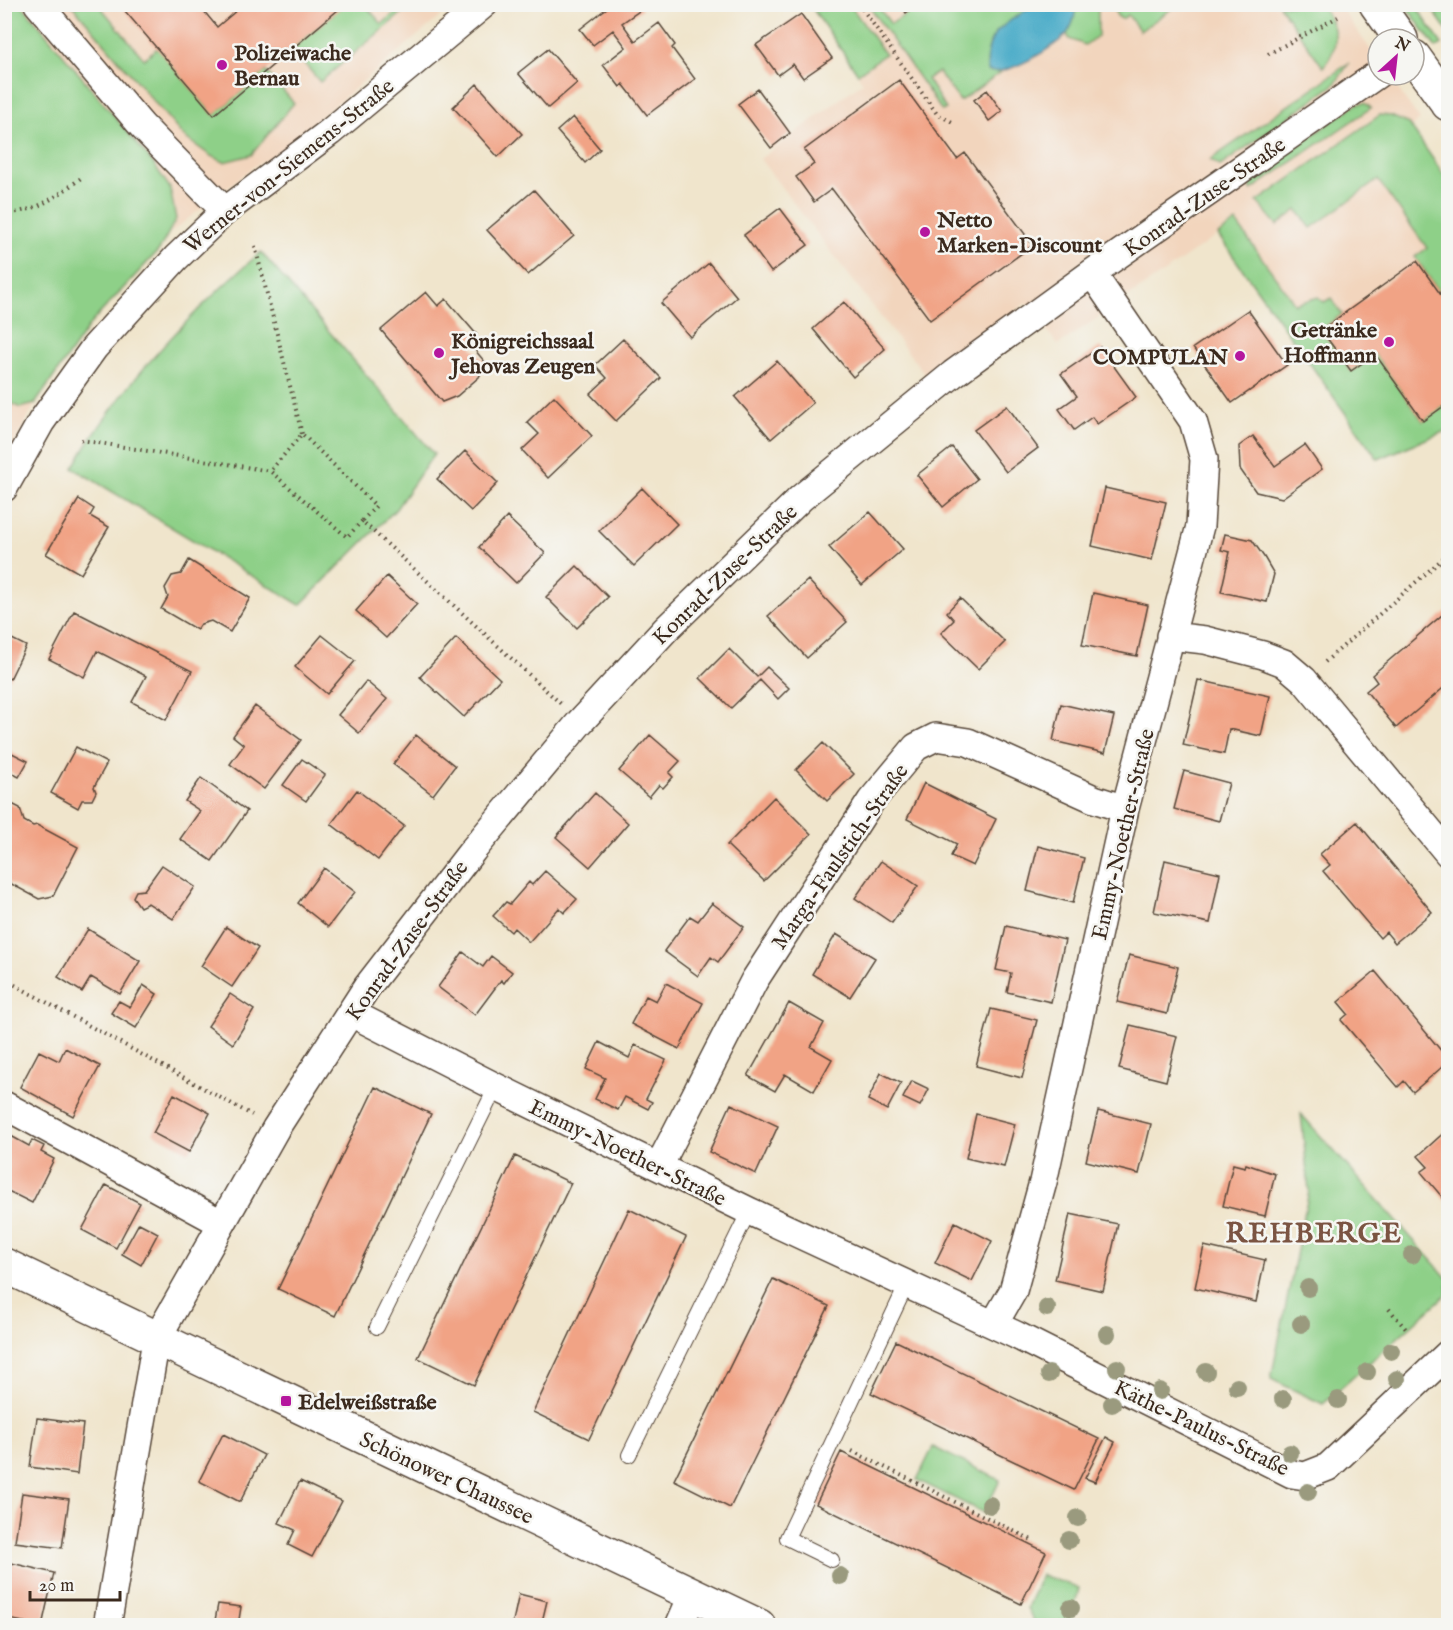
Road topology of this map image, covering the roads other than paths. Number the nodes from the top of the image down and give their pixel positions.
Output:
1 (38, 4) edge
2 (484, 4) edge
3 (1376, 4) edge
4 (1392, 27) edge
5 (1426, 73) edge
6 (1366, 82) edge
7 (1449, 104) edge
8 (225, 211) junction
9 (1092, 273) junction
10 (4, 488) edge
11 (1170, 636) junction
12 (1125, 809) junction
13 (1449, 853) edge
14 (351, 1013) junction
15 (496, 1087) junction
16 (4, 1105) edge
17 (659, 1166) junction
18 (749, 1211) junction
19 (221, 1223) junction
20 (4, 1265) edge
21 (906, 1286) junction
22 (994, 1324) junction
23 (377, 1328) dead end
24 (156, 1340) junction
25 (1449, 1354) edge
26 (629, 1455) dead end
27 (832, 1560) dead end
28 (693, 1594) junction
29 (107, 1626) edge
30 (679, 1626) edge
31 (759, 1626) edge

1 - 8 street
2 - 8 street, Werner-von-Siemens-Straße
3 - 4 main road
5 - 7 main road
6 - 9 street, Konrad-Zuse-Straße
8 - 10 street, Werner-von-Siemens-Straße
9 - 11 street, Emmy-Noether-Straße
9 - 14 street, Konrad-Zuse-Straße
11 - 12 street, Emmy-Noether-Straße
11 - 13 street
12 - 17 street, Marga-Faulstich-Straße
12 - 22 street, Emmy-Noether-Straße
14 - 15 street, Emmy-Noether-Straße
14 - 19 street, Konrad-Zuse-Straße
15 - 17 street, Emmy-Noether-Straße
15 - 23 lane
16 - 19 street
17 - 18 street, Emmy-Noether-Straße
18 - 21 street, Emmy-Noether-Straße
18 - 26 lane
19 - 24 street, Konrad-Zuse-Straße
20 - 24 main road, Schönower Chaussee
21 - 22 street, Emmy-Noether-Straße
21 - 27 lane
22 - 25 street, Käthe-Paulus-Straße
24 - 28 main road, Schönower Chaussee
24 - 29 street
28 - 30 street
28 - 31 main road, Schönower Chaussee

